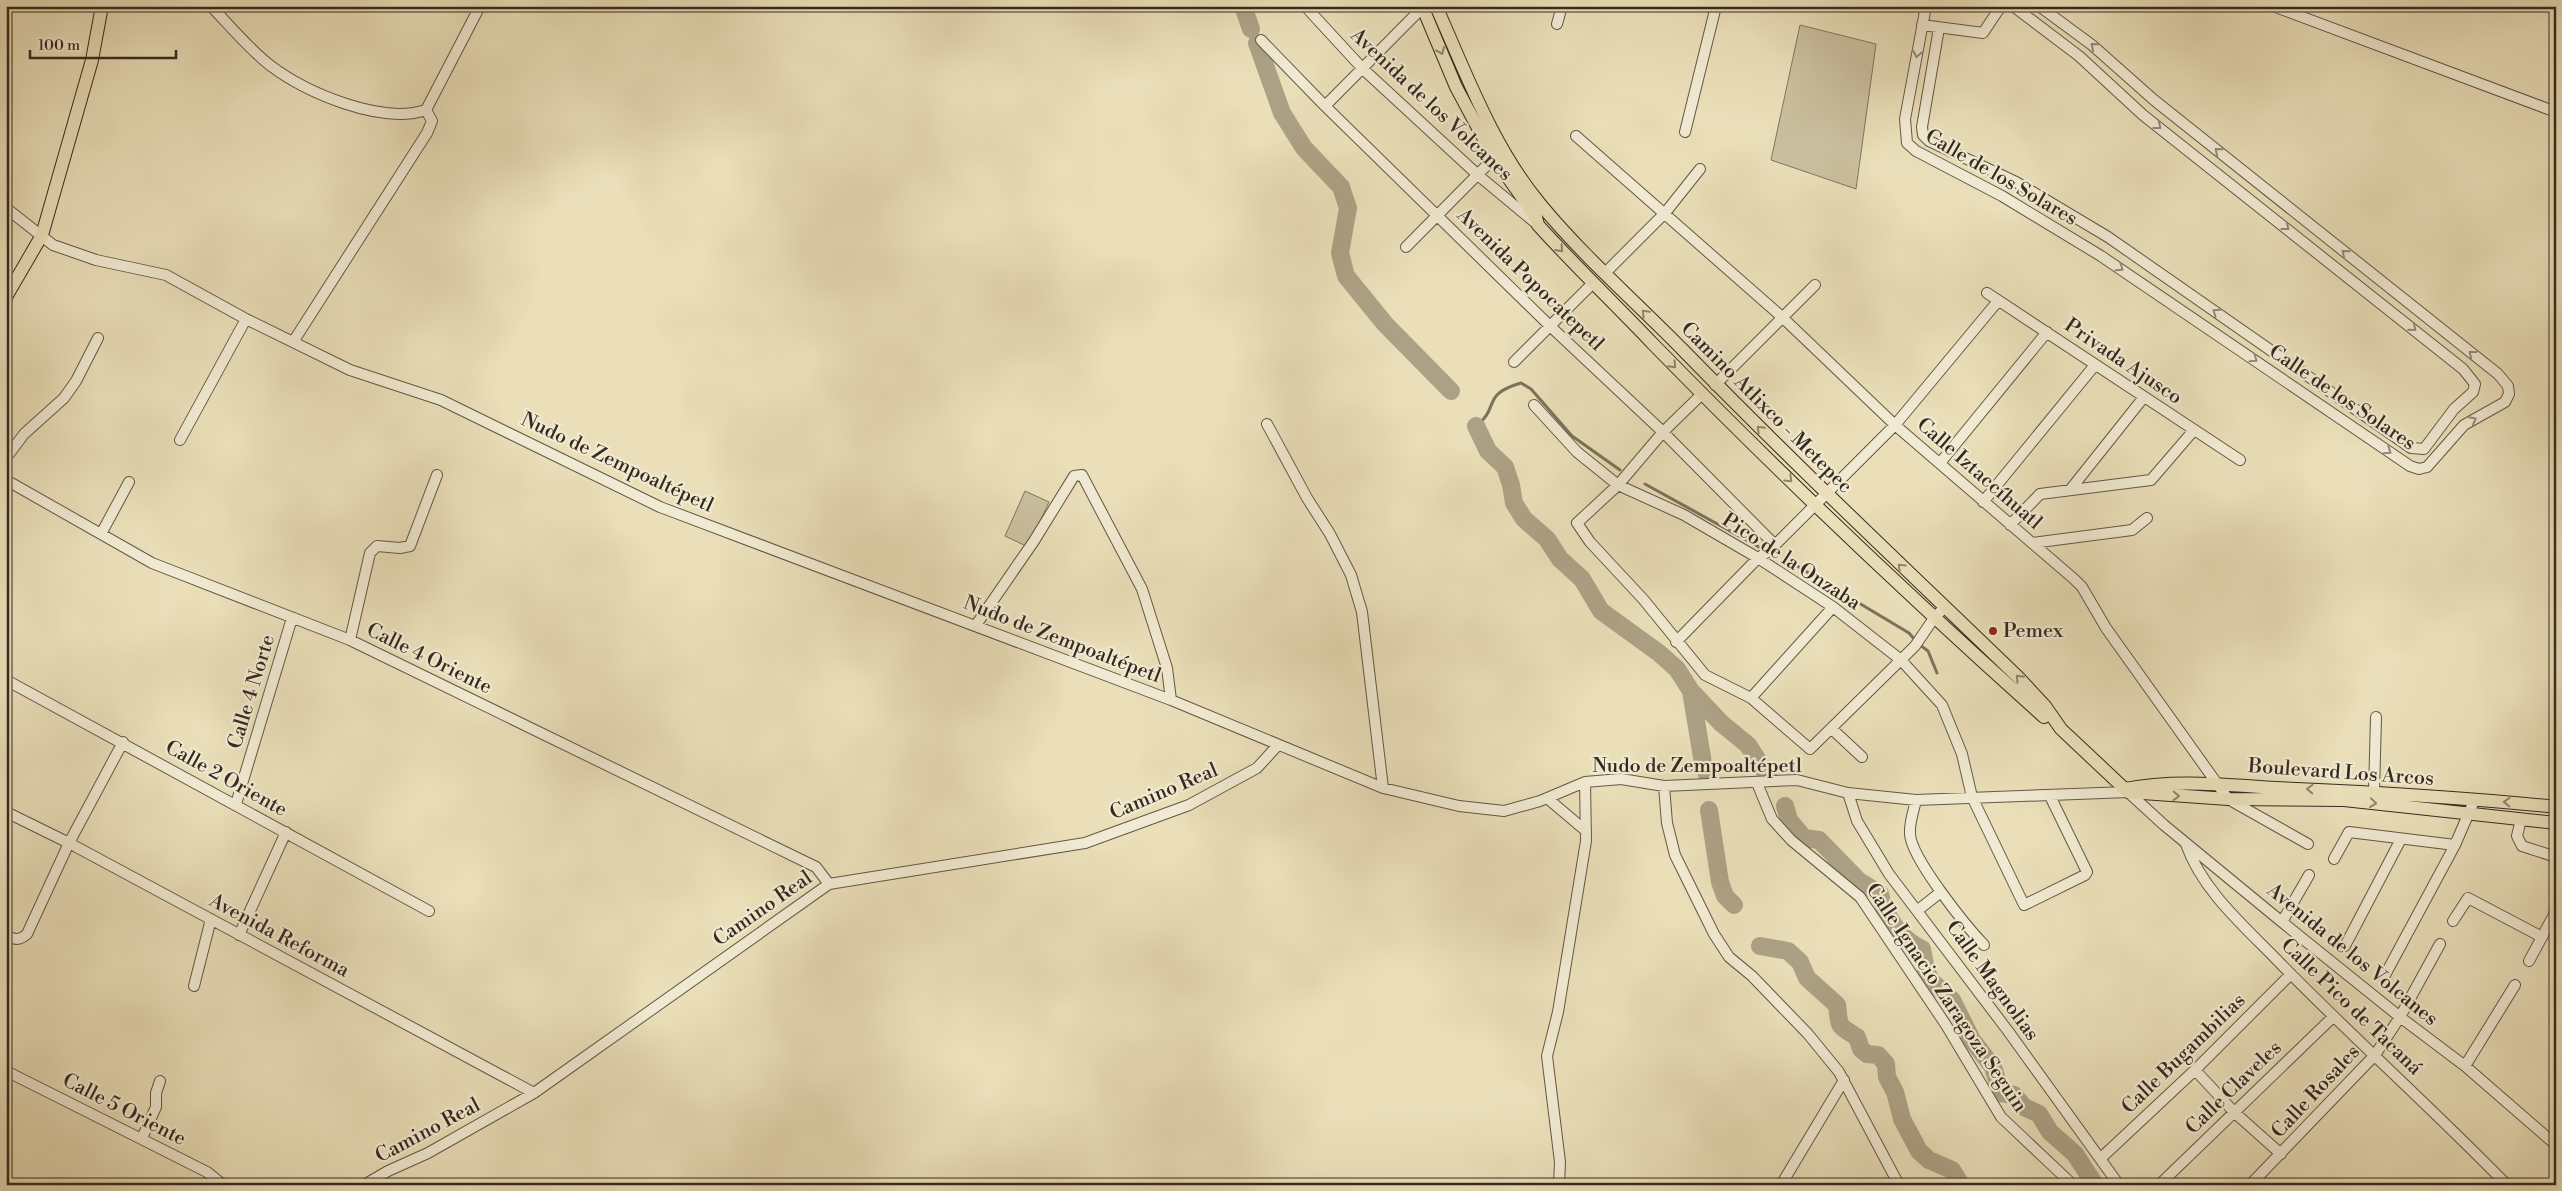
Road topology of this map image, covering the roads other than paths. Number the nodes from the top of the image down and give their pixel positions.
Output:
1 (102, 6) edge
2 (211, 6) edge
3 (480, 6) edge
4 (1305, 6) edge
5 (1436, 6) edge
6 (1562, 6) edge
7 (1716, 6) edge
8 (1926, 6) edge
9 (2001, 6) edge
10 (2012, 6) edge
11 (2039, 6) edge
12 (2273, 6) edge
13 (1422, 7) edge
14 (1557, 24) dead end
15 (1922, 24) junction
16 (1939, 28) junction
17 (1261, 40) dead end
18 (1363, 69) junction
19 (2154, 100) junction
20 (1325, 106) junction
21 (426, 110) junction
22 (2556, 112) edge
23 (2143, 114) junction
24 (1686, 132) dead end
25 (1576, 136) dead end
26 (1494, 158) junction
27 (1700, 169) dead end
28 (1479, 176) junction
29 (6, 208) edge
30 (1665, 213) junction
31 (1437, 214) junction
32 (1538, 224) junction
33 (42, 235) junction
34 (2108, 237) junction
35 (1406, 247) dead end
36 (2101, 256) junction
37 (2367, 270) junction
38 (1605, 273) junction
39 (2356, 282) junction
40 (1592, 284) junction
41 (1815, 285) dead end
42 (1987, 293) dead end
43 (6, 297) edge
44 (1998, 301) junction
45 (1782, 317) junction
46 (246, 319) junction
47 (1550, 326) junction
48 (2047, 332) junction
49 (98, 338) dead end
50 (293, 342) junction
51 (1514, 362) dead end
52 (2095, 366) junction
53 (2300, 370) junction
54 (1715, 384) junction
55 (2290, 384) junction
56 (1701, 395) junction
57 (2144, 397) junction
58 (1534, 405) dead end
59 (1267, 424) dead end
60 (1895, 425) junction
61 (2439, 428) junction
62 (2194, 430) junction
63 (1664, 432) junction
64 (180, 440) dead end
65 (2451, 440) junction
66 (6, 458) edge
67 (2240, 460) dead end
68 (1940, 463) junction
69 (437, 475) dead end
70 (6, 480) edge
71 (129, 482) dead end
72 (1618, 486) junction
73 (2070, 490) junction
74 (1825, 494) junction
75 (1983, 502) junction
76 (1815, 504) junction
77 (2147, 518) dead end
78 (2010, 525) junction
79 (101, 534) junction
80 (2032, 544) junction
81 (1775, 545) junction
82 (1758, 558) junction
83 (1833, 607) junction
84 (1944, 608) junction
85 (292, 618) junction
86 (1934, 618) junction
87 (976, 625) junction
88 (350, 640) junction
89 (1676, 642) junction
90 (1901, 660) junction
91 (6, 680) edge
92 (1751, 698) junction
93 (1171, 700) junction
94 (2376, 718) dead end
95 (1832, 729) junction
96 (2061, 729) junction
97 (123, 742) junction
98 (1278, 745) junction
99 (1862, 757) dead end
100 (1585, 782) junction
101 (1757, 783) junction
102 (2217, 784) junction
103 (1664, 786) junction
104 (1383, 788) junction
105 (2124, 791) junction
106 (1848, 793) junction
107 (2374, 793) junction
108 (2050, 796) junction
109 (1972, 797) junction
110 (1548, 798) junction
111 (2228, 799) junction
112 (1916, 800) junction
113 (236, 804) junction
114 (2556, 807) edge
115 (2468, 809) junction
116 (6, 812) edge
117 (2521, 819) junction
118 (2556, 824) edge
119 (1586, 831) junction
120 (286, 832) junction
121 (2402, 839) junction
122 (69, 843) junction
123 (2185, 843) junction
124 (2308, 844) dead end
125 (2455, 845) junction
126 (2556, 857) edge
127 (2334, 859) dead end
128 (2310, 875) dead end
129 (829, 884) junction
130 (1941, 892) junction
131 (1918, 910) junction
132 (429, 911) dead end
133 (2556, 911) edge
134 (211, 919) junction
135 (2453, 921) dead end
136 (2282, 922) junction
137 (6, 935) edge
138 (239, 935) junction
139 (2542, 936) junction
140 (2440, 944) dead end
141 (1984, 945) dead end
142 (2345, 946) dead end
143 (2528, 961) dead end
144 (2291, 974) junction
145 (2384, 977) dead end
146 (2515, 985) dead end
147 (194, 986) dead end
148 (2333, 1017) junction
149 (2400, 1017) junction
150 (2375, 1055) junction
151 (2465, 1066) junction
152 (2195, 1070) junction
153 (6, 1072) edge
154 (1844, 1080) junction
155 (160, 1081) dead end
156 (534, 1093) junction
157 (2234, 1113) junction
158 (142, 1138) junction
159 (2556, 1145) edge
160 (2281, 1154) junction
161 (2101, 1158) junction
162 (222, 1185) edge
163 (364, 1185) edge
164 (1559, 1185) edge
165 (1782, 1185) edge
166 (1899, 1185) edge
167 (2073, 1185) edge
168 (2119, 1185) edge
169 (2159, 1185) edge
170 (2250, 1185) edge
171 (2507, 1185) edge

1 - 33 main road
2 - 21 street
3 - 21 street
4 - 18 street, Avenida de los Volcanes
5 - 38 main road, Camino Atlixco - Metepec
6 - 14 street
7 - 24 street
8 - 15 street, Calle de los Solares
9 - 16 street
10 - 23 street, Calle de los Solares
19 -> 11 street, Calle de los Solares
12 - 22 street
13 - 18 street
13 -> 26 main road
15 - 16 street
15 -> 36 street, Calle de los Solares
16 - 34 street, Calle de los Solares
17 - 20 street, Avenida Popocatepetl
18 - 20 street
18 - 28 street, Avenida de los Volcanes
19 - 23 street
37 -> 19 street, Calle de los Solares
20 - 31 street, Avenida Popocatepetl
21 - 50 street
23 -> 39 street, Calle de los Solares
25 - 30 street, Calle Iztaccíhuatl
26 - 28 street
26 - 32 main road
27 - 30 street
28 - 31 street
28 - 32 street, Avenida de los Volcanes
29 - 33 street, Nudo de Zempoaltépetl
30 - 38 street
30 - 45 street, Calle Iztaccíhuatl
31 - 35 street
31 - 47 street, Avenida Popocatepetl
32 -> 40 main road
33 - 43 main road
33 - 46 street, Nudo de Zempoaltépetl
34 - 36 street
53 -> 34 street, Calle de los Solares
36 -> 55 street, Calle de los Solares
37 - 39 street
65 -> 37 street, Calle de los Solares
54 -> 38 main road, Camino Atlixco - Metepec
39 -> 61 street, Calle de los Solares
40 - 47 street
40 -> 56 main road
41 - 45 street
42 - 44 street, Privada Ajusco
44 - 48 street, Privada Ajusco
44 - 60 street
45 - 54 street
45 - 60 street, Calle Iztaccíhuatl
46 - 50 street, Nudo de Zempoaltépetl
46 - 64 street
47 - 51 street
47 - 63 street, Avenida Popocatepetl
48 - 52 street, Privada Ajusco
48 - 68 street
49 - 66 street
50 - 87 street, Nudo de Zempoaltépetl
52 - 57 street, Privada Ajusco
52 - 75 street
53 - 55 street
53 - 61 street, Calle de los Solares
74 -> 54 main road, Camino Atlixco - Metepec
55 -> 65 street, Calle de los Solares
56 - 63 street
56 -> 76 main road
57 - 62 street, Privada Ajusco
57 - 73 street
58 - 72 street, Pico de la Onzaba
59 - 104 street
60 - 68 street, Calle Iztaccíhuatl
60 - 74 street
61 - 65 street
62 - 67 street, Privada Ajusco
62 - 73 street
63 - 72 street
63 - 81 street, Avenida Popocatepetl
68 - 75 street, Calle Iztaccíhuatl
69 - 88 street
70 - 79 street, Calle 4 Oriente
71 - 79 street
72 - 82 street, Pico de la Onzaba
72 - 89 street
73 - 78 street
74 - 76 street
84 -> 74 main road, Camino Atlixco - Metepec
75 - 78 street, Calle Iztaccíhuatl
76 - 81 street
76 - 86 main road
77 - 80 street
78 - 80 street, Calle Iztaccíhuatl
79 - 85 street, Calle 4 Oriente
80 - 102 street, Calle Iztaccíhuatl
81 - 82 street
82 - 83 street, Pico de la Onzaba
82 - 89 street
83 - 90 street, Pico de la Onzaba
83 - 92 street
84 - 86 street
96 -> 84 main road, Camino Atlixco - Metepec
85 - 88 street, Calle 4 Oriente
85 - 113 street, Calle 4 Norte
86 - 90 street
86 - 96 main road
87 - 93 street, Nudo de Zempoaltépetl
87 - 93 street
88 - 129 street, Calle 4 Oriente
89 - 92 street
90 - 95 street
90 - 109 street, Pico de la Onzaba
91 - 97 street, Calle 2 Oriente
92 - 95 street
93 - 98 street, Nudo de Zempoaltépetl
94 - 107 street
95 - 99 street
96 - 105 main road, Camino Atlixco - Metepec
97 - 113 street, Calle 2 Oriente
97 - 122 street
98 - 104 street, Nudo de Zempoaltépetl
98 - 129 street, Camino Real
100 - 103 street, Nudo de Zempoaltépetl
100 - 110 street, Nudo de Zempoaltépetl
100 - 119 street
101 - 103 street, Nudo de Zempoaltépetl
101 - 106 street, Nudo de Zempoaltépetl
101 - 167 street, Calle Ignacio Zaragoza Seguin
102 - 105 main road, Boulevard Los Arcos
107 -> 102 main road, Boulevard Los Arcos
102 - 111 street, Calle Iztaccíhuatl
103 - 154 street
104 - 110 street, Nudo de Zempoaltépetl
105 - 108 street, Nudo de Zempoaltépetl
105 -> 111 main road, Boulevard Los Arcos
105 - 123 street, Avenida de los Volcanes
106 - 112 street, Nudo de Zempoaltépetl
106 - 131 street, Calle Magnolias
107 - 115 main road, Boulevard Los Arcos
108 - 109 street, Nudo de Zempoaltépetl
108 - 109 street, Pico de la Onzaba
109 - 112 street, Nudo de Zempoaltépetl
110 - 119 street
111 -> 115 main road, Boulevard Los Arcos
111 - 124 street
112 - 130 street
113 - 120 street, Calle 2 Oriente
114 -> 115 main road, Boulevard Los Arcos
115 - 117 main road, Boulevard Los Arcos
115 - 125 street
116 - 122 street, Avenida Reforma
117 - 118 main road, Boulevard Los Arcos
117 - 126 street
119 - 164 street
120 - 132 street, Calle 2 Oriente
120 - 138 street
121 - 125 street
121 - 127 street
121 - 142 street
122 - 134 street, Avenida Reforma
122 - 137 street
123 - 136 street, Avenida de los Volcanes
123 - 144 street, Calle Pico de Tacaná
125 - 145 street
128 - 136 street
129 - 156 street, Camino Real
130 - 131 street
130 - 141 street
131 - 161 street, Calle Magnolias
133 - 139 street
134 - 138 street, Avenida Reforma
134 - 147 street
135 - 139 street
136 - 149 street, Avenida de los Volcanes
138 - 156 street, Avenida Reforma
139 - 143 street
140 - 149 street, Calle Rosales
144 - 148 street, Calle Pico de Tacaná
144 - 152 street, Calle Bugambilias
146 - 151 street
148 - 150 street, Calle Pico de Tacaná
148 - 157 street, Calle Claveles
149 - 150 street, Calle Rosales
149 - 151 street, Avenida de los Volcanes
150 - 160 street, Calle Rosales
150 - 171 street, Calle Pico de Tacaná
151 - 159 street, Avenida de los Volcanes
152 - 157 street
152 - 161 street, Calle Bugambilias
153 - 158 street, Calle 5 Oriente
154 - 165 street
154 - 166 street
155 - 158 street
156 - 163 street, Camino Real
157 - 160 street
157 - 169 street, Calle Claveles
158 - 162 street, Calle 5 Oriente
160 - 170 street, Calle Rosales
161 - 168 street, Calle Magnolias

